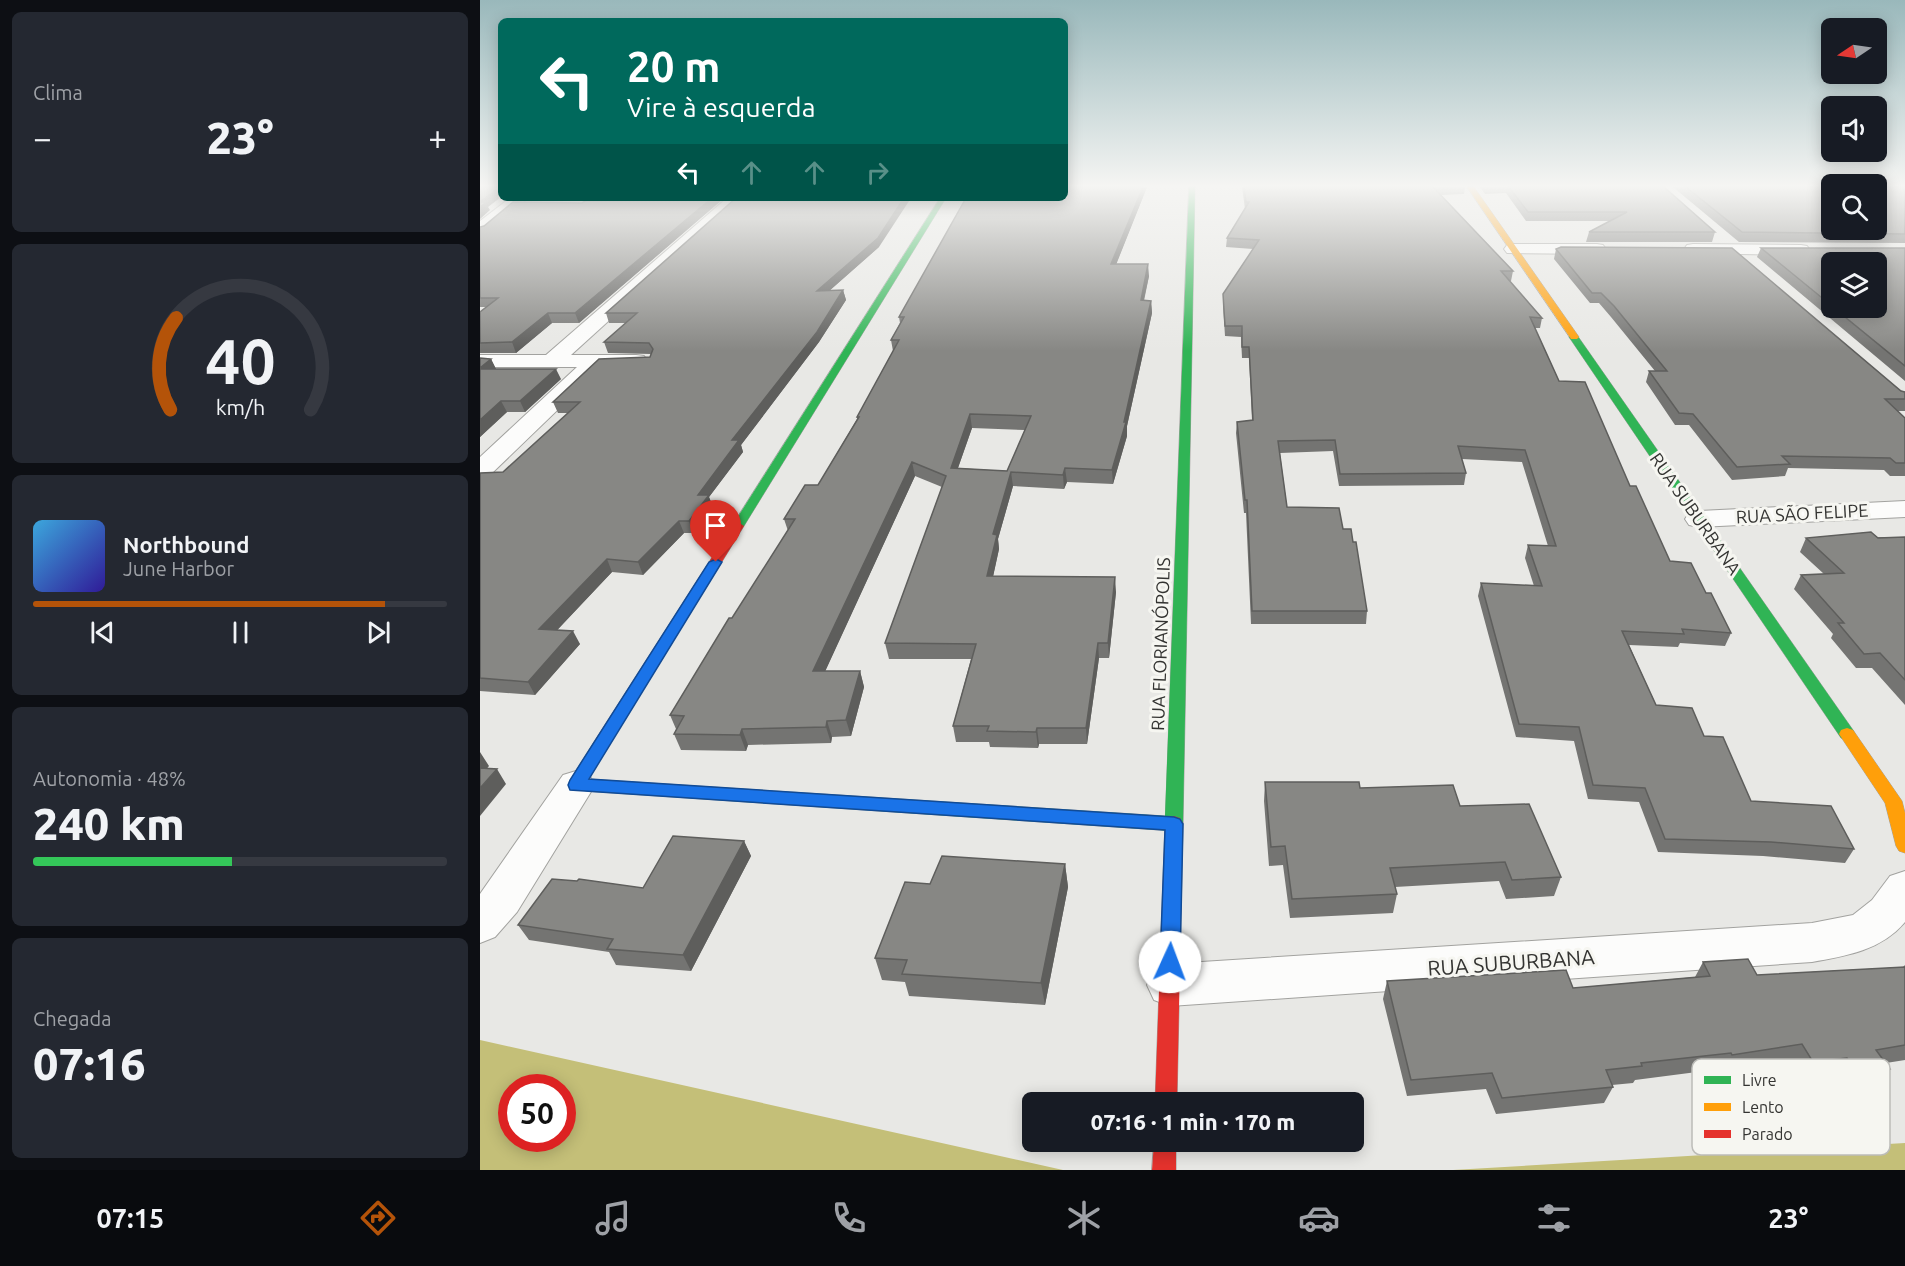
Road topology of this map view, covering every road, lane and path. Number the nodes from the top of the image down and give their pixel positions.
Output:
1 (686, 242) edge
2 (917, 242) edge
3 (1190, 242) edge
4 (1508, 242) edge
5 (1725, 242) edge
6 (1513, 249) junction
7 (1617, 249) edge
8 (1676, 249) edge
9 (1734, 249) junction
10 (1813, 250) edge
11 (1752, 265) edge
12 (480, 361) edge
13 (550, 361) junction
14 (596, 361) junction
15 (644, 361) edge
16 (480, 471) edge
17 (1905, 509) edge
18 (1699, 519) junction
19 (576, 785) junction
20 (1899, 801) edge
21 (1174, 824) junction
22 (1905, 846) edge
23 (1905, 889) edge
24 (480, 924) edge
25 (1170, 985) junction
26 (1166, 1092) edge
27 (1165, 1152) edge
28 (1164, 1170) edge

1 - 13 street
2 - 19 street
3 - 21 street, RUA FLORIANÓPOLIS
4 - 6 street, RUA SUBURBANA
5 - 9 street
6 - 7 street
6 - 18 street, RUA SUBURBANA
8 - 9 street
9 - 10 street
9 - 11 street
12 - 13 street
13 - 14 street
14 - 15 street
14 - 16 street
17 - 18 street, RUA SÃO FELIPE
18 - 20 street, RUA SUBURBANA
19 - 21 street
19 - 24 street
20 - 22 street, RUA SUBURBANA
21 - 25 street, RUA FLORIANÓPOLIS
23 - 25 street, RUA SUBURBANA
25 - 26 street, RUA FLORIANÓPOLIS
27 - 28 street

